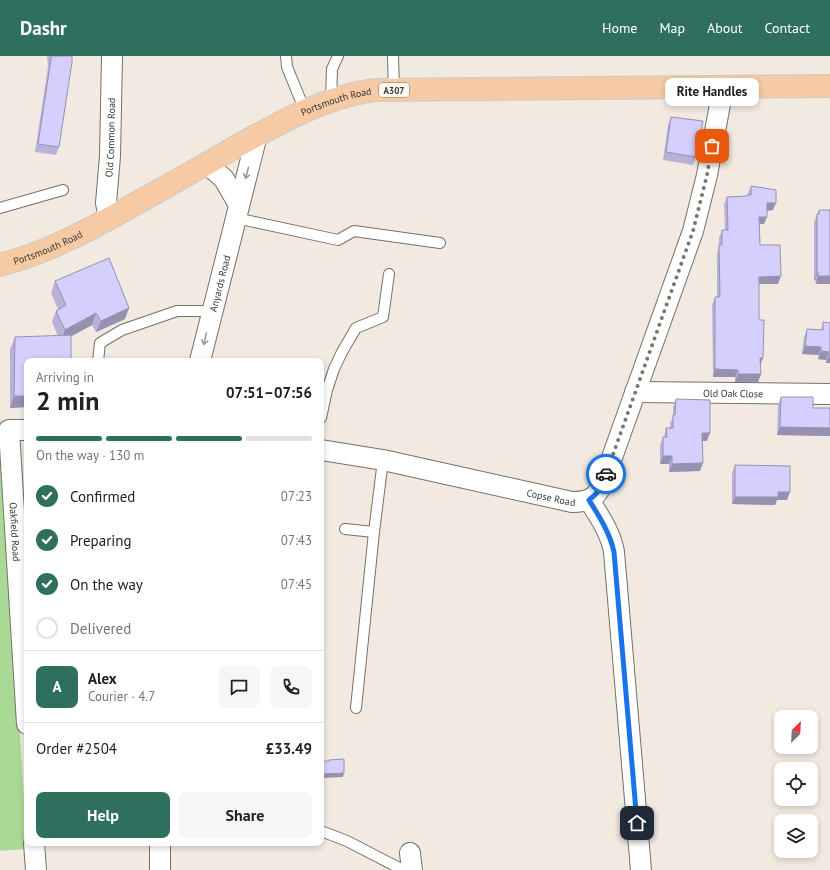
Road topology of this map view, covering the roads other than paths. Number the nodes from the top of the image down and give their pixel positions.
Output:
1 (112, 56) edge
2 (286, 56) edge
3 (338, 56) edge
4 (393, 56) edge
5 (830, 86) edge
6 (723, 88) junction
7 (394, 90) junction
8 (331, 100) junction
9 (305, 111) junction
10 (258, 135) junction
11 (207, 164) junction
12 (63, 190) dead end
13 (0, 208) edge
14 (238, 212) junction
15 (110, 218) junction
16 (440, 243) dead end
17 (0, 265) edge
18 (389, 274) dead end
19 (212, 311) junction
20 (98, 358) edge
21 (201, 358) edge
22 (635, 392) junction
23 (830, 394) edge
24 (324, 404) edge
25 (24, 430) edge
26 (324, 450) edge
27 (384, 460) junction
28 (589, 500) junction
29 (346, 529) dead end
30 (374, 532) junction
31 (24, 675) edge
32 (356, 708) dead end
33 (324, 832) edge
34 (34, 846) edge
35 (160, 846) edge
36 (409, 864) edge
37 (36, 870) edge
38 (160, 870) edge
39 (642, 870) edge

1 - 15 street, Old Common Road
2 - 9 lane
3 - 8 lane
4 - 7 lane
5 - 6 main road, Portsmouth Road / A307
6 - 7 main road, Portsmouth Road / A307
6 - 22 street, Copse Road
7 - 8 main road, Portsmouth Road / A307
8 - 9 main road, Portsmouth Road / A307
9 - 10 main road, Portsmouth Road / A307
10 - 11 main road, Portsmouth Road / A307
10 -> 14 street, Anyards Road
11 - 14 street
11 - 15 main road, Portsmouth Road / A307
12 - 13 lane
14 - 16 lane
14 - 19 street, Anyards Road
15 - 17 main road, Portsmouth Road / A307
18 - 24 lane
19 - 20 lane
19 -> 21 street, Anyards Road
22 - 23 street, Old Oak Close
22 - 28 street, Copse Road
25 - 31 street, Oakfield Road
26 - 27 street, Copse Road
27 - 28 street, Copse Road
27 - 30 lane
28 - 39 street
29 - 30 lane
30 - 32 lane
33 - 36 lane
34 - 37 street
35 - 38 street

